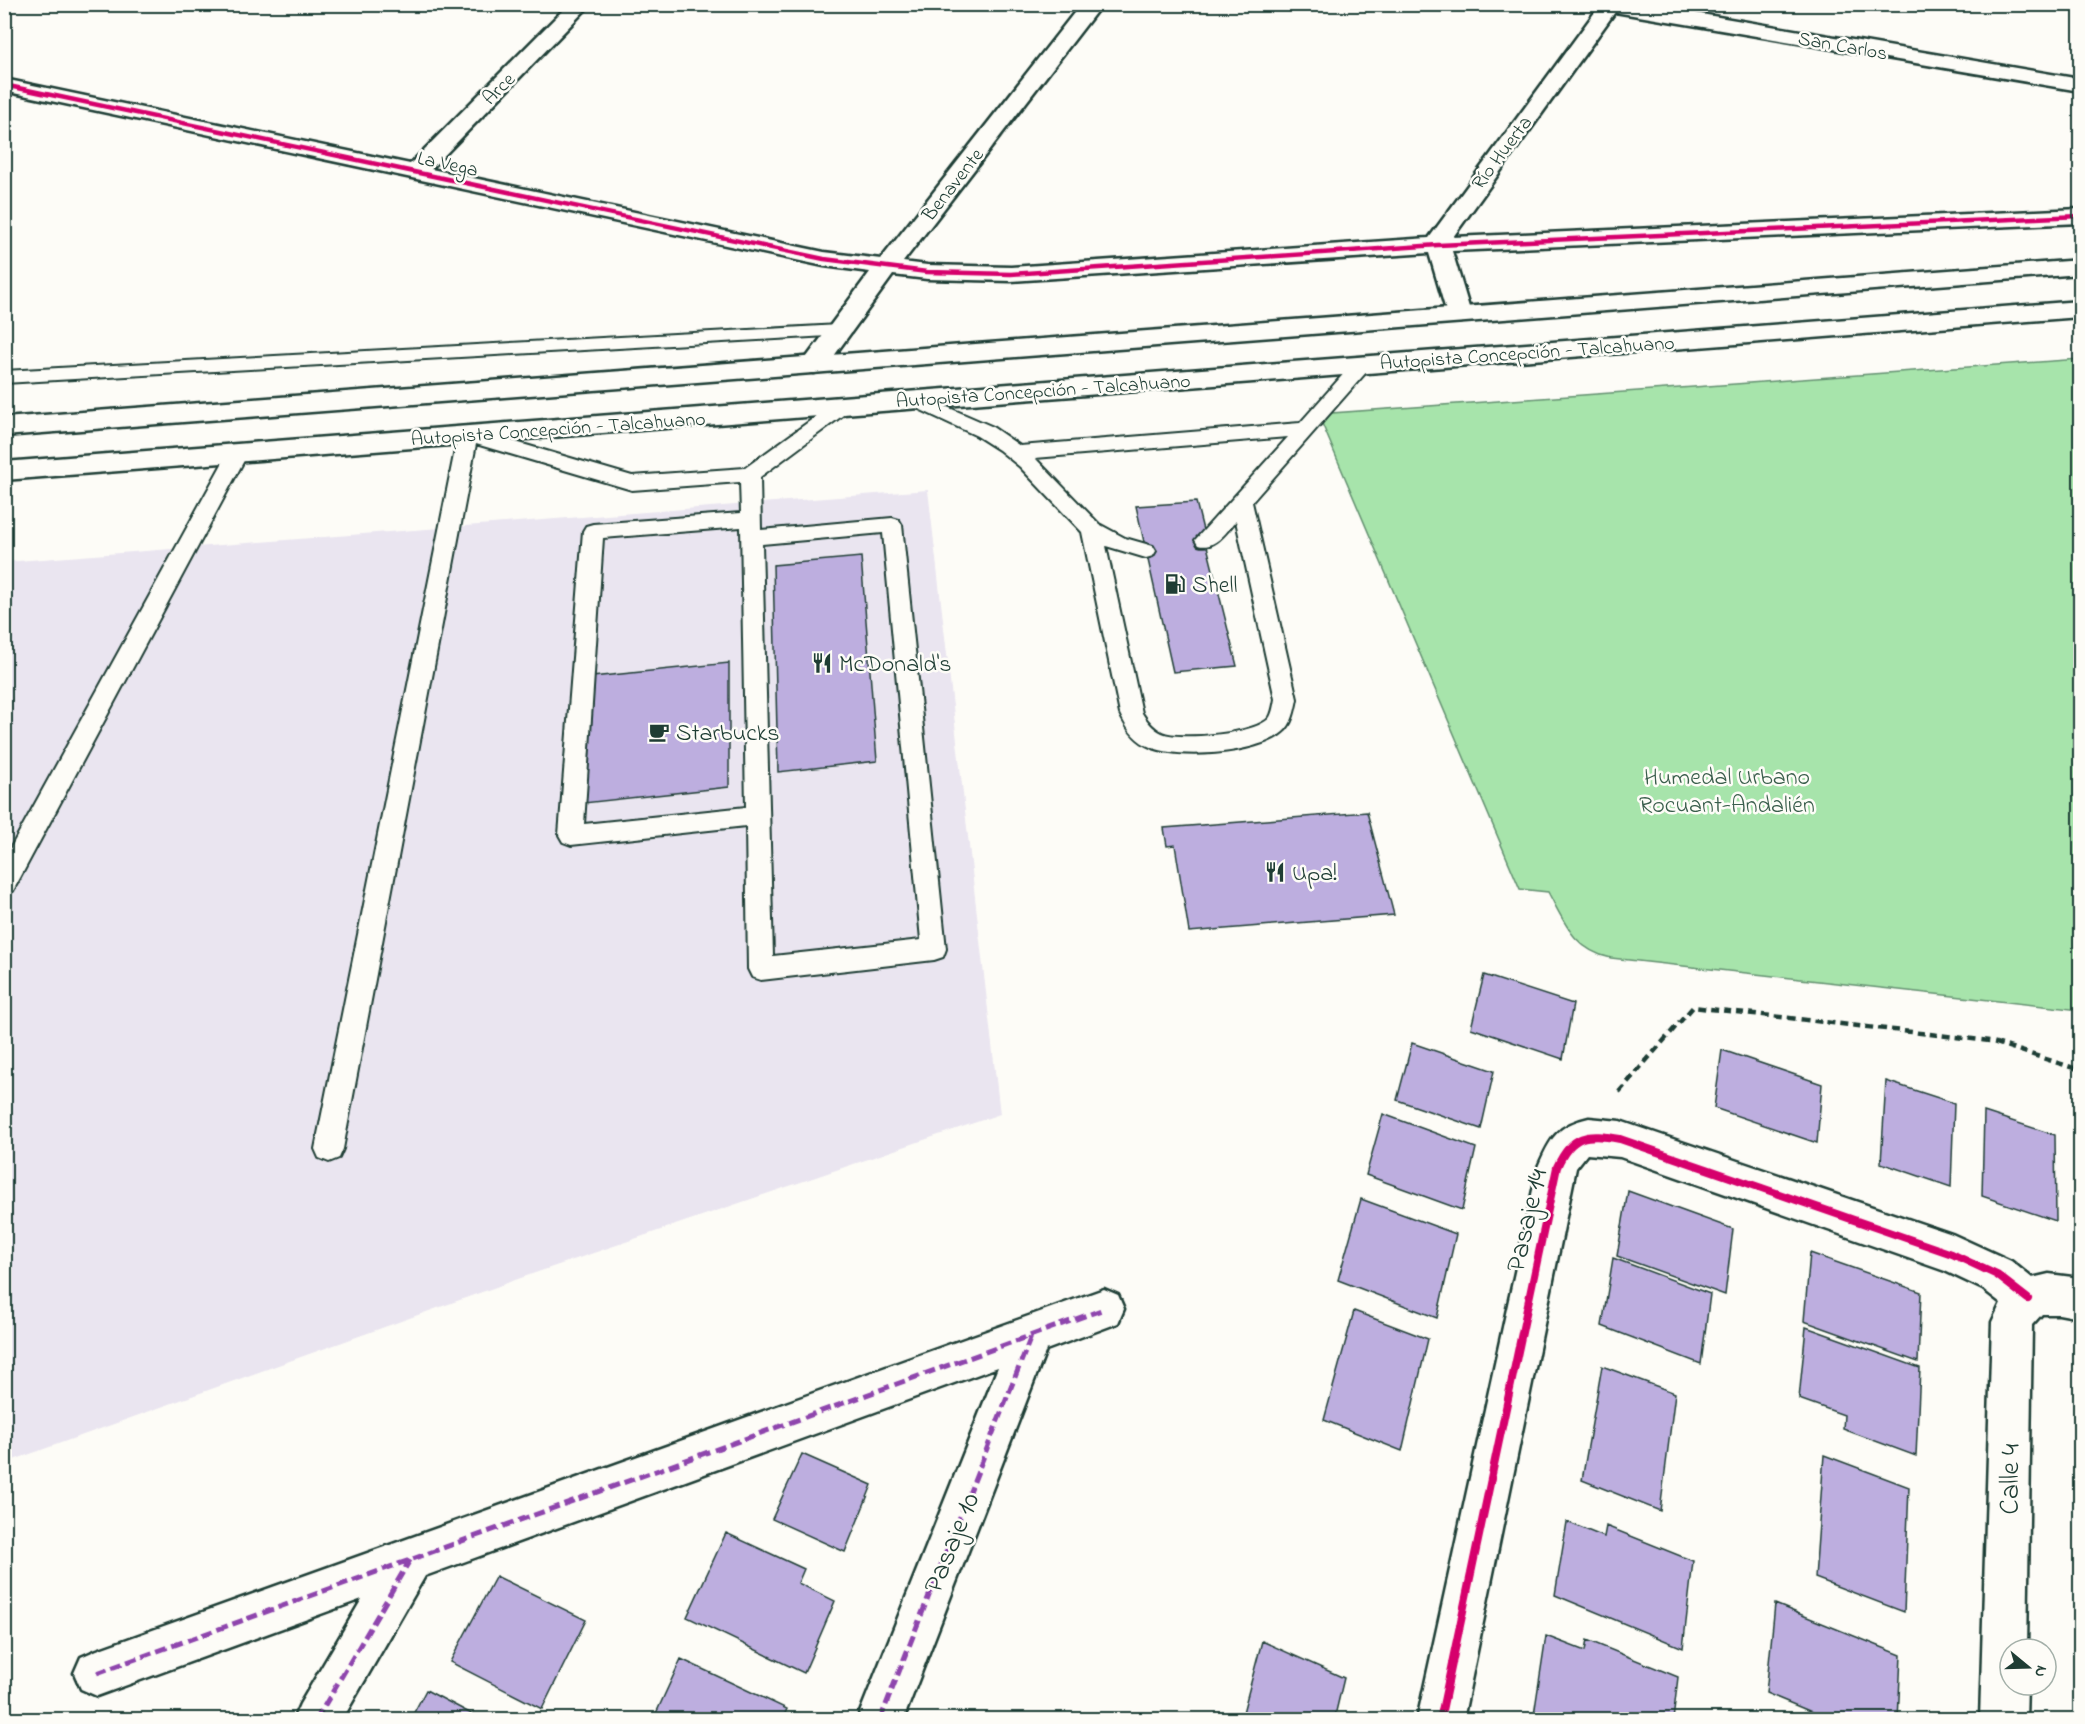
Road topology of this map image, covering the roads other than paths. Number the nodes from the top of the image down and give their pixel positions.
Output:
1 (581, 4) edge
2 (1092, 4) edge
3 (1609, 5) edge
4 (4, 85) edge
5 (2080, 85) edge
6 (415, 172) junction
7 (2080, 216) edge
8 (1438, 245) junction
9 (2080, 267) edge
10 (886, 268) junction
11 (2080, 309) edge
12 (1459, 314) junction
13 (839, 331) junction
14 (814, 365) junction
15 (1362, 365) junction
16 (4, 377) edge
17 (915, 400) junction
18 (843, 406) junction
19 (4, 427) edge
20 (1305, 429) junction
21 (468, 435) junction
22 (238, 453) junction
23 (1016, 453) junction
24 (4, 471) edge
25 (750, 474) junction
26 (1242, 501) junction
27 (751, 528) junction
28 (1092, 529) junction
29 (1205, 540) dead end
30 (1146, 551) dead end
31 (758, 815) junction
32 (4, 884) edge
33 (329, 1149) dead end
34 (2080, 1298) edge
35 (2028, 1299) junction
36 (1104, 1309) dead end
37 (1026, 1349) junction
38 (400, 1577) junction
39 (97, 1673) dead end
40 (316, 1719) edge
41 (880, 1719) edge
42 (1440, 1719) edge
43 (2003, 1719) edge

1 - 6 street, Arce
2 - 10 street, Benavente
3 - 5 street, San Carlos
3 - 8 street, Río Huerta
4 - 6 street, La Vega
6 - 10 street, La Vega
7 - 8 street, La Vega
8 - 10 street, La Vega
8 - 12 street
9 - 12 street, Autopista Concepción - Talcahuano
10 - 13 street, Benavente
11 - 15 street, Autopista Concepción - Talcahuano
12 - 14 street, Autopista Concepción - Talcahuano
13 - 14 street, Benavente
13 - 16 lane
14 - 19 street, Autopista Concepción - Talcahuano
15 - 17 street, Autopista Concepción - Talcahuano
15 - 20 lane
17 - 18 street, Autopista Concepción - Talcahuano
17 - 23 lane
18 - 21 street, Autopista Concepción - Talcahuano
18 - 25 lane
20 - 23 lane
20 - 26 lane
21 - 22 street, Autopista Concepción - Talcahuano
21 - 25 lane
21 - 33 lane
22 - 24 street, Autopista Concepción - Talcahuano
22 - 32 lane
23 - 28 lane
25 - 27 lane
26 - 28 lane
26 - 29 lane
27 - 31 lane
27 - 31 lane
27 - 31 lane
28 - 30 lane
34 - 35 street
35 - 42 street, Pasaje 14
35 - 43 street, Calle 4
36 - 37 street
37 - 38 street
37 - 41 street, Pasaje 10
38 - 39 street
38 - 40 street

